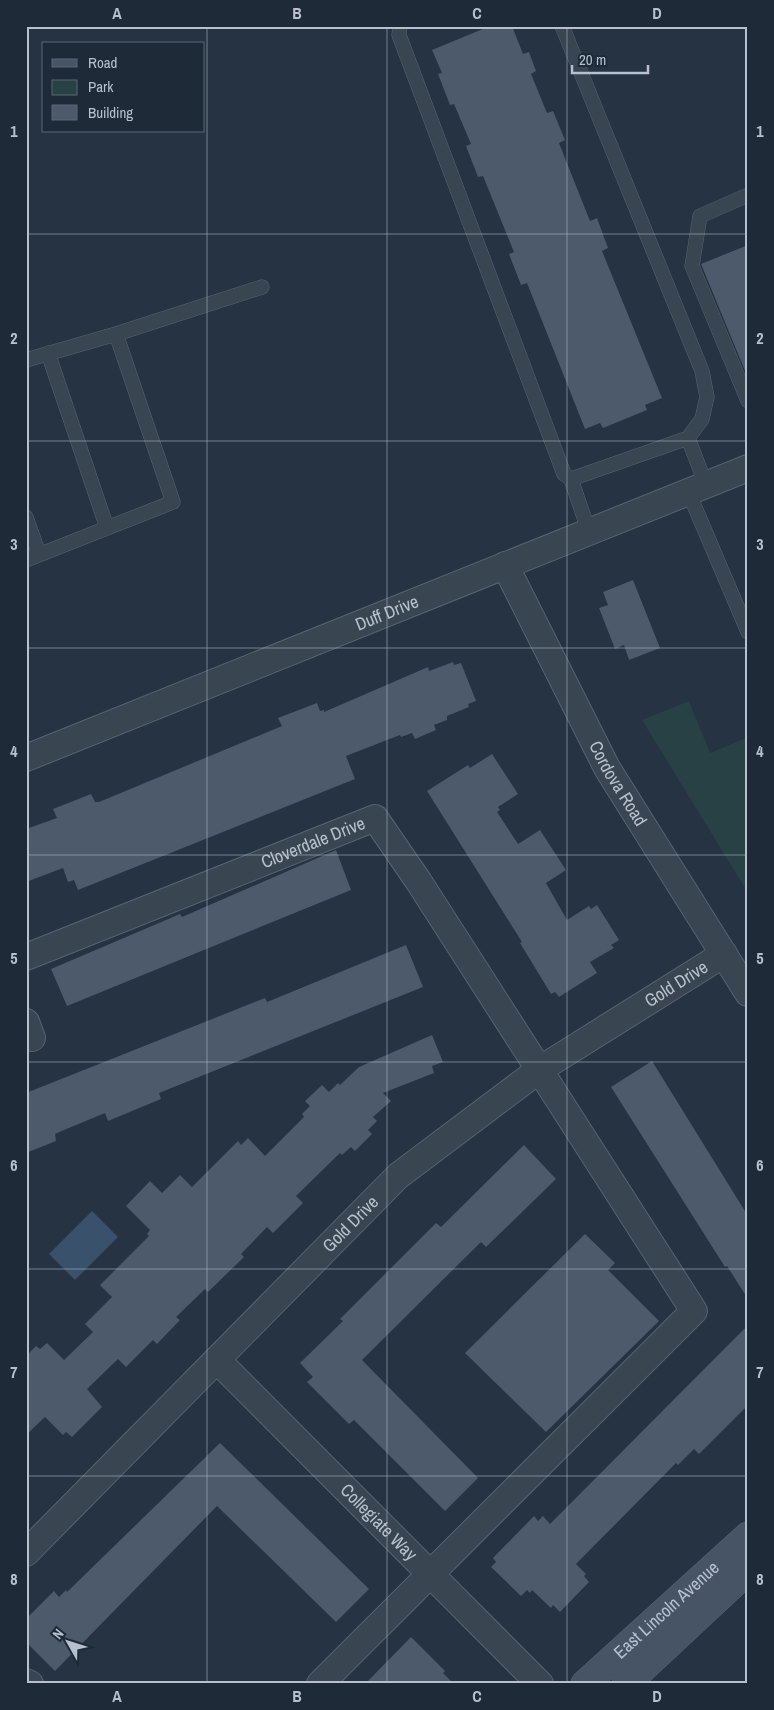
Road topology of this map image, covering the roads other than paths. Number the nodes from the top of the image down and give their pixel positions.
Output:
1 (400, 26) edge
2 (562, 26) edge
3 (748, 195) edge
4 (262, 287) dead end
5 (116, 334) junction
6 (48, 353) junction
7 (26, 360) edge
8 (747, 396) edge
9 (688, 438) junction
10 (748, 468) edge
11 (571, 478) junction
12 (697, 488) junction
13 (26, 517) edge
14 (107, 528) junction
15 (588, 532) junction
16 (33, 557) edge
17 (505, 565) junction
18 (748, 632) edge
19 (26, 758) edge
20 (724, 954) junction
21 (26, 957) edge
22 (748, 993) edge
23 (539, 1070) junction
24 (216, 1360) junction
25 (748, 1536) edge
26 (26, 1553) edge
27 (748, 1570) edge
28 (430, 1574) junction
29 (26, 1682) edge
30 (30, 1684) edge
31 (320, 1684) edge
32 (540, 1684) edge
33 (585, 1684) edge
34 (626, 1684) edge

1 - 11 lane
2 - 9 lane
3 - 8 lane
4 - 5 lane
5 - 6 lane
5 - 14 lane
6 - 7 lane
6 - 14 lane
9 - 11 lane
9 - 12 lane
10 - 12 street, Duff Drive
11 - 15 lane
12 - 15 street, Duff Drive
12 - 18 lane
13 - 16 lane
14 - 16 lane
15 - 17 street, Duff Drive
17 - 19 street, Duff Drive
17 - 20 street, Cordova Road
20 - 22 street, Cordova Road
20 - 23 street, Gold Drive
21 - 23 street, Cloverdale Drive
23 - 24 street, Gold Drive
23 - 28 street
24 - 26 street, Gold Drive
24 - 28 street, Collegiate Way
25 - 33 street, East Lincoln Avenue
27 - 34 street, East Lincoln Avenue
28 - 31 street
28 - 32 street, Collegiate Way
29 - 30 street

